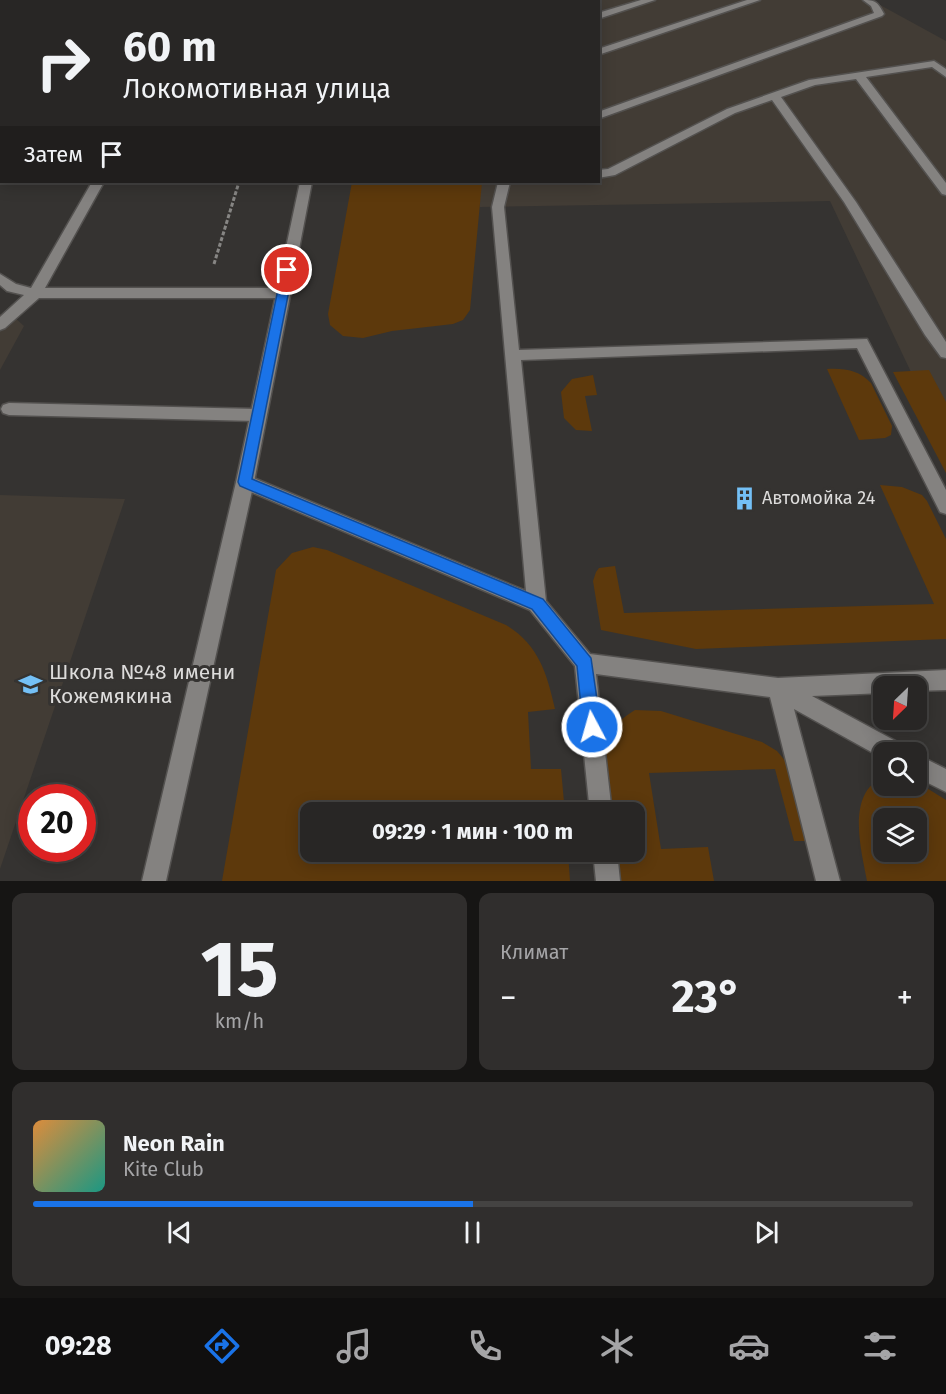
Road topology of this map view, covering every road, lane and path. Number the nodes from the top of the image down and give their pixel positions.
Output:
1 (651, 0) edge
2 (756, 0) edge
3 (867, 0) edge
4 (600, 15) edge
5 (600, 51) edge
6 (946, 74) edge
7 (859, 75) junction
8 (775, 96) junction
9 (600, 115) edge
10 (600, 174) edge
11 (97, 183) edge
12 (239, 183) edge
13 (306, 183) edge
14 (504, 183) edge
15 (946, 192) edge
16 (0, 278) edge
17 (35, 293) junction
18 (205, 293) junction
19 (283, 293) junction
20 (0, 325) edge
21 (946, 352) edge
22 (514, 355) junction
23 (9, 409) dead end
24 (258, 415) junction
25 (245, 482) junction
26 (946, 507) edge
27 (537, 604) junction
28 (585, 663) junction
29 (946, 680) edge
30 (778, 688) junction
31 (876, 742) edge
32 (927, 771) edge
33 (946, 781) edge
34 (600, 802) edge
35 (606, 862) edge
36 (153, 881) edge
37 (608, 881) edge
38 (828, 881) edge

1 - 4 main road
2 - 5 main road
3 - 9 main road
6 - 7 main road
7 - 8 main road
7 - 15 main road
8 - 10 main road
8 - 21 main road
11 - 17 main road
12 - 18 path
13 - 19 main road
14 - 22 main road
16 - 17 main road
17 - 18 main road
17 - 20 main road
18 - 19 main road
19 - 24 main road
22 - 26 main road
22 - 27 main road
23 - 24 main road
24 - 25 main road
25 - 27 main road
25 - 36 main road
27 - 28 main road
28 - 30 main road
28 - 34 main road
29 - 30 main road
30 - 31 main road
30 - 38 main road
32 - 33 main road
35 - 37 main road

